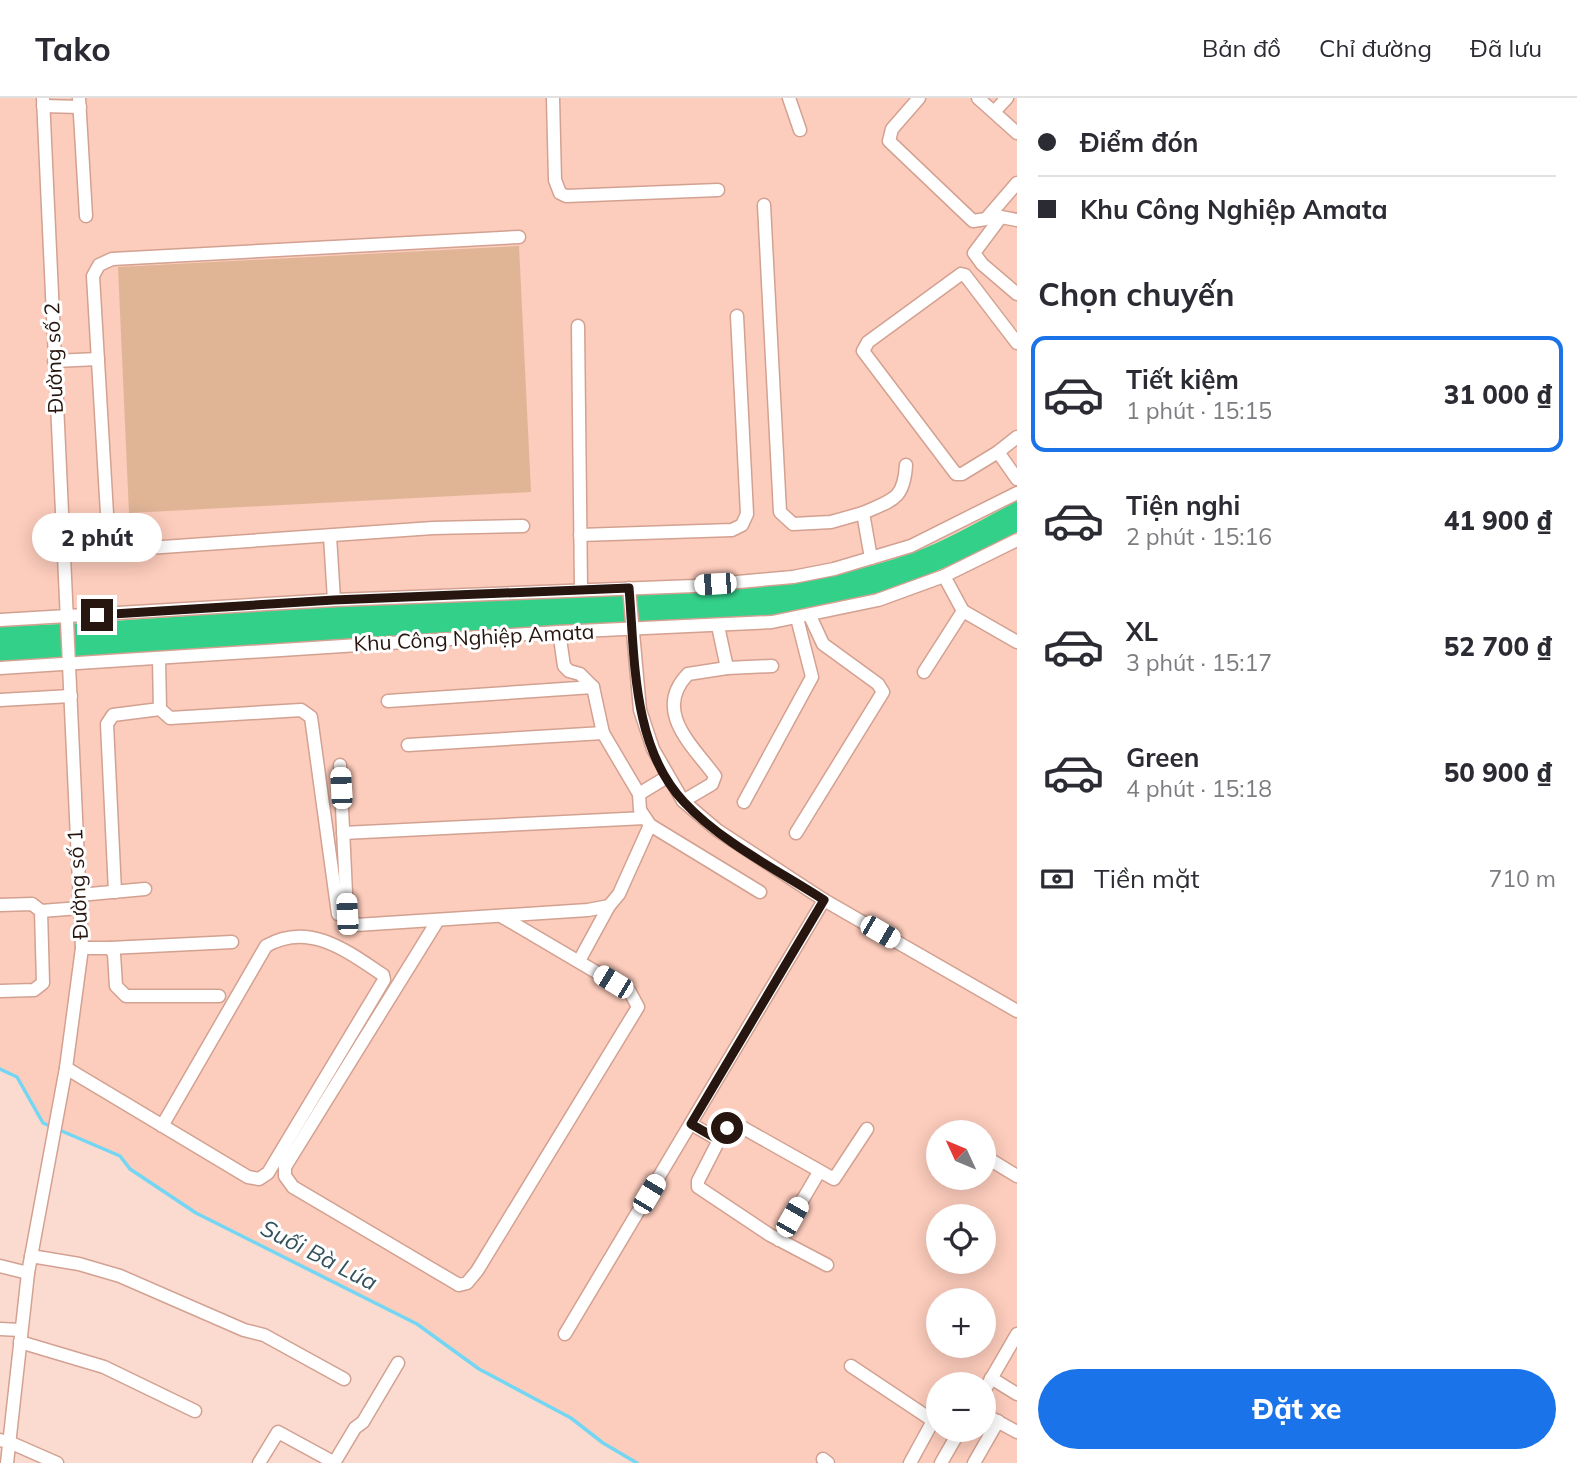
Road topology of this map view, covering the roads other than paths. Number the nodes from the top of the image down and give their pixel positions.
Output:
1 (554, 98) edge
2 (789, 98) edge
3 (919, 98) edge
4 (978, 98) edge
5 (1007, 98) edge
6 (43, 102) edge
7 (79, 102) edge
8 (994, 112) junction
9 (800, 130) dead end
10 (1017, 133) edge
11 (1017, 183) edge
12 (718, 190) dead end
13 (764, 205) dead end
14 (86, 216) dead end
15 (1017, 220) edge
16 (519, 237) dead end
17 (1017, 294) edge
18 (737, 316) dead end
19 (578, 326) dead end
20 (1017, 343) edge
21 (98, 359) junction
22 (54, 361) junction
23 (1017, 437) edge
24 (998, 452) junction
25 (906, 465) dead end
26 (1017, 479) edge
27 (1017, 493) edge
28 (863, 513) junction
29 (523, 526) dead end
30 (580, 535) junction
31 (330, 536) junction
32 (1017, 540) edge
33 (872, 558) junction
34 (944, 576) junction
35 (581, 588) junction
36 (629, 588) junction
37 (334, 600) junction
38 (963, 611) junction
39 (65, 617) junction
40 (803, 617) junction
41 (0, 620) edge
42 (718, 626) junction
43 (633, 629) junction
44 (559, 632) junction
45 (1017, 642) edge
46 (159, 659) junction
47 (69, 664) junction
48 (772, 666) dead end
49 (0, 667) edge
50 (727, 668) junction
51 (924, 672) dead end
52 (593, 687) junction
53 (71, 696) junction
54 (0, 700) edge
55 (388, 701) dead end
56 (160, 709) junction
57 (603, 733) junction
58 (408, 745) dead end
59 (340, 765) dead end
60 (667, 777) junction
61 (639, 794) junction
62 (683, 802) junction
63 (744, 803) dead end
64 (648, 821) junction
65 (796, 833) dead end
66 (343, 834) junction
67 (145, 889) dead end
68 (115, 892) junction
69 (761, 892) dead end
70 (824, 900) junction
71 (79, 902) junction
72 (0, 905) edge
73 (609, 906) junction
74 (41, 911) junction
75 (338, 914) dead end
76 (501, 916) junction
77 (438, 920) junction
78 (232, 942) dead end
79 (82, 948) junction
80 (110, 948) junction
81 (579, 961) junction
82 (0, 991) edge
83 (219, 996) dead end
84 (1017, 1011) edge
85 (66, 1068) junction
86 (691, 1124) junction
87 (162, 1126) junction
88 (867, 1129) dead end
89 (719, 1140) junction
90 (996, 1163) edge
91 (819, 1172) junction
92 (1017, 1176) edge
93 (779, 1240) junction
94 (31, 1256) junction
95 (827, 1265) dead end
96 (0, 1266) edge
97 (28, 1273) junction
98 (0, 1329) edge
99 (565, 1334) dead end
100 (1017, 1334) edge
101 (20, 1336) junction
102 (398, 1363) dead end
103 (851, 1366) dead end
104 (995, 1372) edge
105 (344, 1379) dead end
106 (996, 1381) edge
107 (1017, 1394) edge
108 (195, 1411) dead end
109 (926, 1415) edge
110 (998, 1421) joint
111 (1017, 1432) edge
112 (926, 1438) edge
113 (5, 1441) edge
114 (950, 1442) edge
115 (7, 1463) edge
116 (57, 1463) edge
117 (259, 1463) edge
118 (335, 1463) edge
119 (910, 1463) edge
120 (941, 1463) edge
121 (974, 1463) edge

1 - 12 street
2 - 9 street
3 - 11 street
4 - 8 street
5 - 8 street
6 - 7 street
6 - 22 street, Đường số 2
7 - 14 street
8 - 10 street
13 - 28 street
15 - 17 street
16 - 21 street
18 - 30 street
19 - 30 street
20 - 24 street
21 - 22 street
21 - 31 street
22 - 39 street, Đường số 2
23 - 24 street
24 - 26 street
25 - 28 street
27 - 33 street, Khu Công Nghiệp Amata
28 - 33 street
29 - 31 street
30 - 35 street
31 - 37 street
32 - 34 street, Khu Công Nghiệp Amata
33 - 36 street, Khu Công Nghiệp Amata
34 - 38 street
34 - 40 street, Khu Công Nghiệp Amata
35 - 36 street, Khu Công Nghiệp Amata
35 - 37 street, Khu Công Nghiệp Amata
36 - 43 street
37 - 39 street, Khu Công Nghiệp Amata
38 - 45 street
38 - 51 street
39 - 41 street, Khu Công Nghiệp Amata
39 - 47 street, Đường số 2
40 - 42 street, Khu Công Nghiệp Amata
40 - 63 street
40 - 65 street
42 - 43 street, Khu Công Nghiệp Amata
42 - 50 street
43 - 44 street, Khu Công Nghiệp Amata
43 - 60 street
44 - 46 street, Khu Công Nghiệp Amata
44 - 52 street
46 - 47 street, Khu Công Nghiệp Amata
46 - 56 street
47 - 49 street, Khu Công Nghiệp Amata
47 - 53 street, Đường số 1
48 - 50 street
50 - 62 street
52 - 55 street
52 - 57 street
53 - 54 street
53 - 71 street, Đường số 1
56 - 68 street
56 - 75 street
57 - 58 street
57 - 61 street
59 - 66 street
60 - 61 street
60 - 62 street
61 - 64 street
62 - 70 street
64 - 66 street
64 - 69 street
64 - 73 street
66 - 77 street
67 - 68 street
68 - 71 street
70 - 84 street
70 - 86 street
71 - 74 street
71 - 79 street, Đường số 1
72 - 74 street
73 - 76 street
73 - 81 street
74 - 82 street
76 - 77 street
76 - 81 street
77 - 81 street
78 - 80 street
79 - 80 street
79 - 85 street, Đường số 1
80 - 83 street
85 - 87 street
85 - 94 street, Đường số 1
86 - 89 street
86 - 99 street
87 - 87 street
88 - 91 street
89 - 91 street
89 - 93 street
90 - 92 street
91 - 93 street
93 - 95 street
94 - 97 street, Đường số 1
94 - 105 street
96 - 97 street
97 - 101 street, Đường số 1
98 - 101 street
100 - 104 street
101 - 108 street
101 - 113 street, Đường số 1
102 - 118 street
103 - 109 street
106 - 107 street
110 - 111 street
110 - 121 street
112 - 119 street
113 - 115 street, Đường số 1
113 - 116 street
114 - 120 street
117 - 118 street

